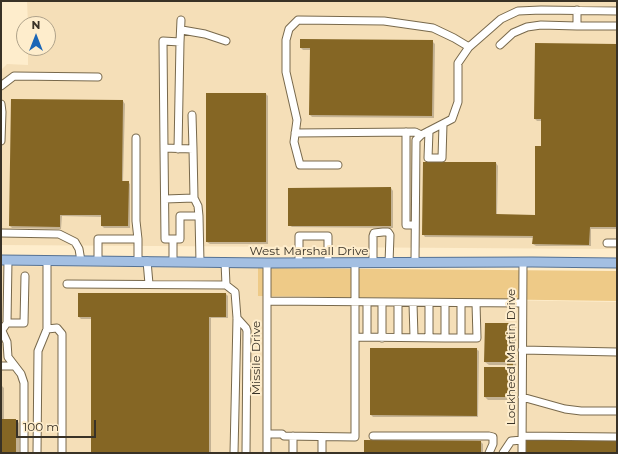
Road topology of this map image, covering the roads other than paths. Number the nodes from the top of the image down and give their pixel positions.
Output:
1 (577, 10) junction
2 (617, 11) edge
3 (181, 20) dead end
4 (577, 26) junction
5 (617, 26) edge
6 (182, 30) junction
7 (226, 40) dead end
8 (180, 42) junction
9 (500, 45) dead end
10 (469, 47) junction
11 (98, 77) dead end
12 (1, 86) edge
13 (1, 104) edge
14 (192, 115) dead end
15 (442, 124) junction
16 (428, 131) junction
17 (406, 132) junction
18 (295, 133) junction
19 (421, 135) junction
20 (136, 138) dead end
21 (1, 141) edge
22 (164, 148) junction
23 (192, 148) junction
24 (178, 149) junction
25 (338, 165) dead end
26 (194, 198) junction
27 (164, 199) junction
28 (199, 216) junction
29 (416, 225) junction
30 (1, 233) edge
31 (138, 239) junction
32 (173, 239) junction
33 (607, 243) dead end
34 (617, 243) edge
35 (4, 260) edge
36 (47, 261) junction
37 (81, 261) junction
38 (98, 261) junction
39 (143, 261) junction
40 (173, 262) junction
41 (200, 262) junction
42 (225, 262) junction
43 (299, 262) junction
44 (328, 262) junction
45 (389, 262) junction
46 (415, 262) junction
47 (523, 262) junction
48 (267, 263) junction
49 (355, 263) junction
50 (373, 263) junction
51 (617, 263) edge
52 (25, 276) dead end
53 (67, 284) dead end
54 (149, 284) junction
55 (226, 285) junction
56 (267, 301) junction
57 (355, 303) junction
58 (367, 303) junction
59 (382, 303) junction
60 (398, 303) junction
61 (413, 303) junction
62 (429, 303) junction
63 (445, 303) junction
64 (461, 303) junction
65 (476, 303) junction
66 (522, 303) junction
67 (237, 318) junction
68 (7, 323) junction
69 (1, 329) edge
70 (47, 329) junction
71 (355, 337) junction
72 (367, 337) junction
73 (414, 337) junction
74 (382, 338) junction
75 (398, 338) junction
76 (429, 338) junction
77 (445, 338) junction
78 (461, 338) junction
79 (522, 350) junction
80 (617, 352) edge
81 (1, 366) edge
82 (14, 366) junction
83 (522, 397) junction
84 (617, 411) edge
85 (267, 436) junction
86 (293, 436) junction
87 (373, 436) dead end
88 (322, 437) junction
89 (617, 437) edge
90 (522, 438) junction
91 (24, 453) edge
92 (37, 453) edge
93 (62, 453) edge
94 (234, 453) edge
95 (246, 453) edge
96 (267, 453) edge
97 (293, 453) edge
98 (322, 453) edge
99 (489, 453) edge
100 (503, 453) edge
101 (522, 453) edge

1 - 2 lane
1 - 4 lane
1 - 10 lane
3 - 6 lane
4 - 5 lane
4 - 9 lane
6 - 7 lane
6 - 8 lane
8 - 22 lane
8 - 24 lane
10 - 15 lane
10 - 18 lane
11 - 12 lane
13 - 21 lane
14 - 23 lane
15 - 16 lane
15 - 16 lane
16 - 19 lane
17 - 18 lane
17 - 19 lane
17 - 29 lane
18 - 25 lane
19 - 29 lane
20 - 31 lane
22 - 24 lane
22 - 27 lane
23 - 24 lane
23 - 26 lane
26 - 27 lane
26 - 28 lane
27 - 32 lane
28 - 32 lane
28 - 41 lane
29 - 46 lane
30 - 37 lane
31 - 38 lane
31 - 39 lane
32 - 40 lane
33 - 34 lane
35 - 36 main road, West Marshall Drive
35 - 68 lane
36 - 37 main road, West Marshall Drive
36 - 70 lane
37 - 38 main road, West Marshall Drive
38 - 39 main road, West Marshall Drive
39 - 40 main road, West Marshall Drive
39 - 54 lane
40 - 41 main road, West Marshall Drive
41 - 42 main road, West Marshall Drive
42 - 48 main road, West Marshall Drive
42 - 55 lane
43 - 44 main road, West Marshall Drive
43 - 44 lane
43 - 48 main road, West Marshall Drive
44 - 49 main road, West Marshall Drive
45 - 46 main road, West Marshall Drive
45 - 50 main road, West Marshall Drive
45 - 50 lane
46 - 47 main road, West Marshall Drive
47 - 51 main road, West Marshall Drive
47 - 66 lane, Lockheed Martin Drive
48 - 56 lane, Missile Drive
49 - 50 main road, West Marshall Drive
49 - 57 lane
52 - 68 lane
53 - 54 lane
54 - 55 lane
55 - 67 lane
56 - 57 lane
56 - 85 lane, Missile Drive
57 - 58 lane
57 - 71 lane
58 - 59 lane
58 - 72 lane
59 - 60 lane
59 - 74 lane
60 - 61 lane
60 - 75 lane
61 - 62 lane
61 - 73 lane
62 - 63 lane
62 - 76 lane
63 - 64 lane
63 - 77 lane
64 - 65 lane
64 - 78 lane
65 - 66 lane
65 - 78 lane
66 - 79 lane, Lockheed Martin Drive
67 - 94 lane
67 - 95 lane
68 - 69 lane
69 - 82 lane
70 - 92 lane
70 - 93 lane
71 - 72 lane
71 - 88 lane
72 - 74 lane
73 - 75 lane
73 - 76 lane
74 - 75 lane
76 - 77 lane
77 - 78 lane
79 - 80 lane
79 - 83 lane, Lockheed Martin Drive
81 - 82 lane
82 - 91 lane
83 - 84 lane
83 - 90 lane, Lockheed Martin Drive
85 - 86 lane
85 - 96 lane, Missile Drive
86 - 88 lane
86 - 97 lane
87 - 99 lane
88 - 98 lane
89 - 90 lane
90 - 100 lane
90 - 101 lane, Lockheed Martin Drive

